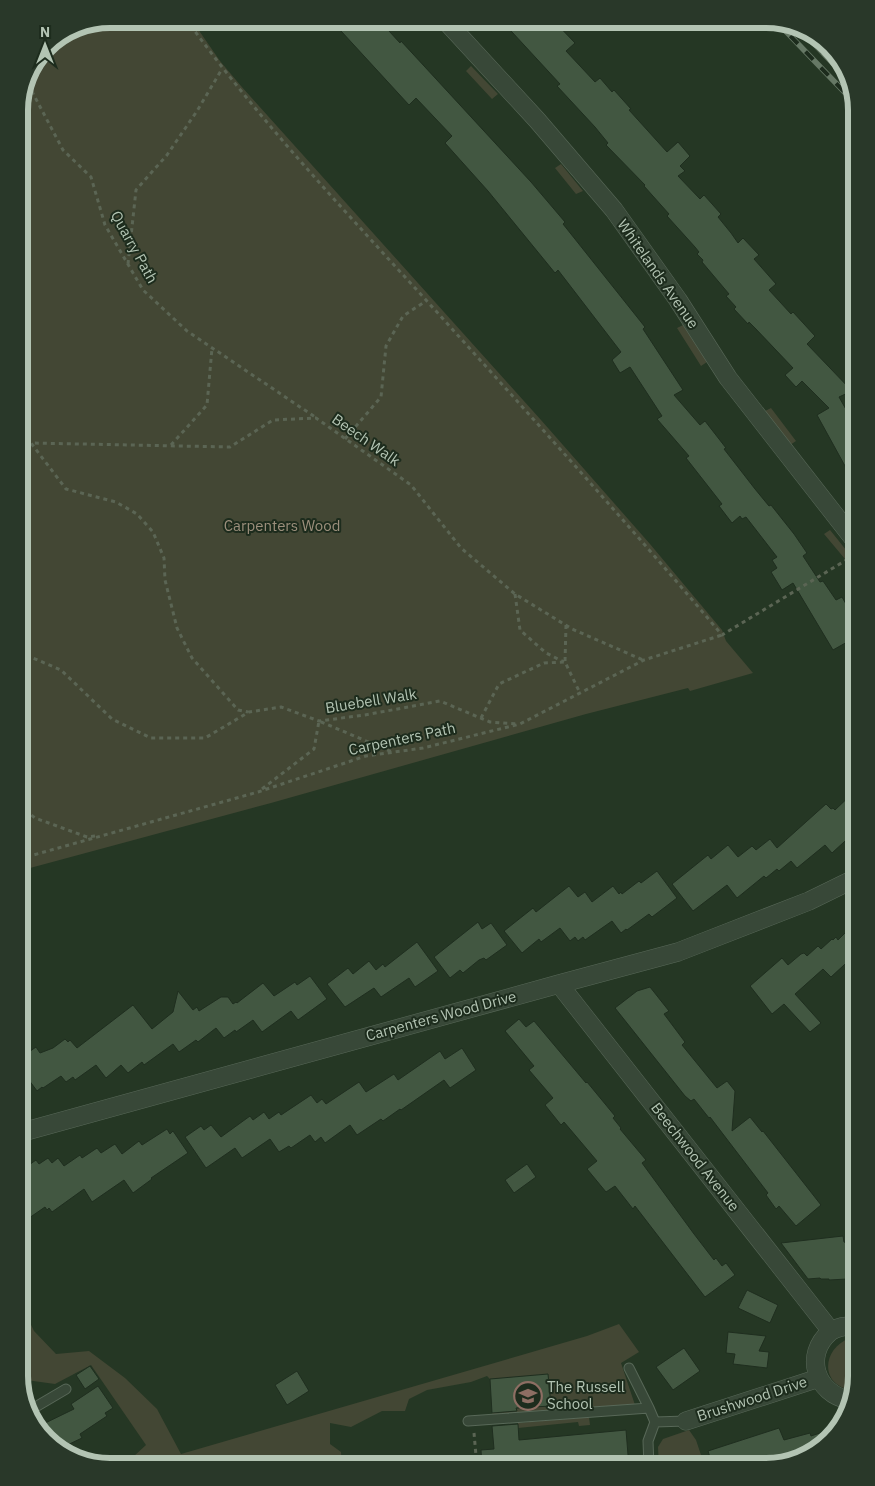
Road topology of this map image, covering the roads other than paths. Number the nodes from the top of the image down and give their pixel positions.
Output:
1 (452, 28) edge
2 (848, 532) edge
3 (848, 882) edge
4 (559, 984) junction
5 (28, 1131) edge
6 (848, 1326) edge
7 (831, 1331) junction
8 (629, 1368) dead end
9 (819, 1378) junction
10 (66, 1389) dead end
11 (845, 1399) edge
12 (34, 1408) edge
13 (649, 1408) junction
14 (470, 1421) road end
15 (686, 1421) joint
16 (655, 1422) junction
17 (649, 1458) edge

1 - 2 street, Whitelands Avenue
3 - 4 street, Carpenters Wood Drive
4 - 5 street, Carpenters Wood Drive
4 - 7 street, Beechwood Avenue
6 - 7 street
7 - 9 street, Brushwood Drive
8 - 13 lane
9 - 11 street, Brushwood Drive
9 - 15 street, Brushwood Drive
10 - 12 lane
13 - 14 lane
13 - 16 lane
15 - 16 lane
16 - 17 lane

